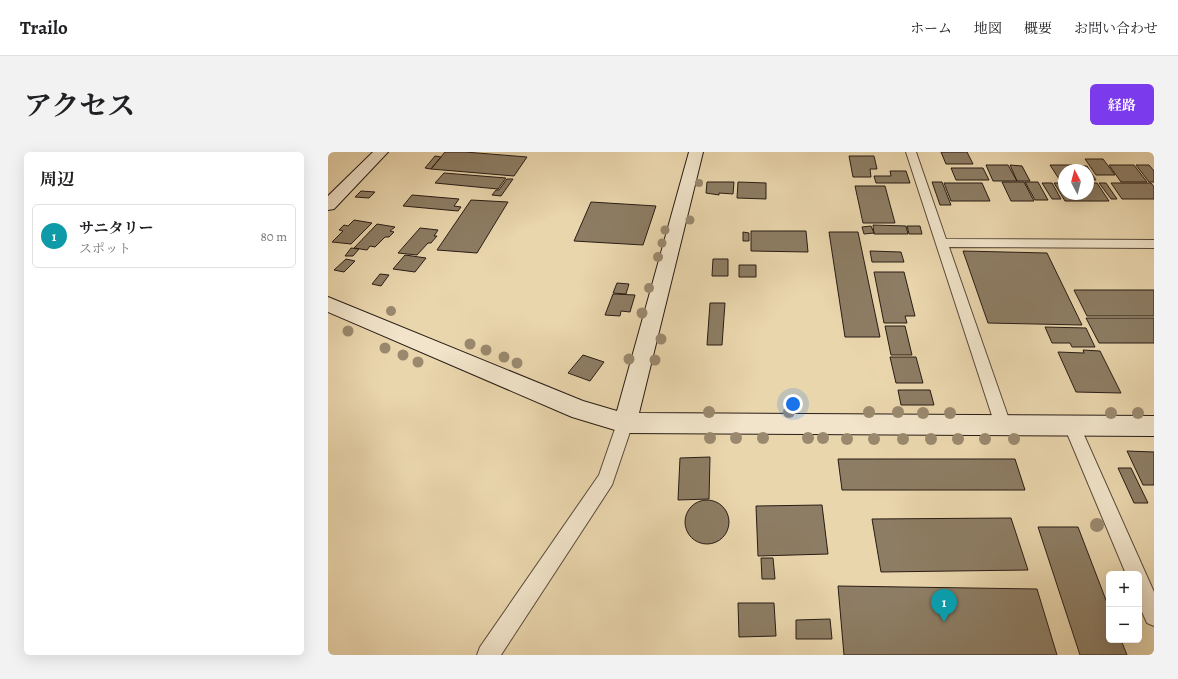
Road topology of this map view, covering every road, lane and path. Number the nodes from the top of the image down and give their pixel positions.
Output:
1 (381, 152) edge
2 (696, 152) edge
3 (911, 152) edge
4 (328, 205) edge
5 (942, 243) junction
6 (1154, 244) edge
7 (328, 304) edge
8 (625, 423) junction
9 (1003, 425) junction
10 (1072, 426) junction
11 (1154, 426) edge
12 (1135, 571) edge
13 (1142, 588) edge
14 (1154, 616) edge
15 (488, 655) edge

1 - 4 street
2 - 8 street
3 - 5 street
5 - 6 street
5 - 9 street
7 - 8 street
8 - 9 street
8 - 15 street
9 - 10 street
10 - 11 street
10 - 12 street
13 - 14 street

